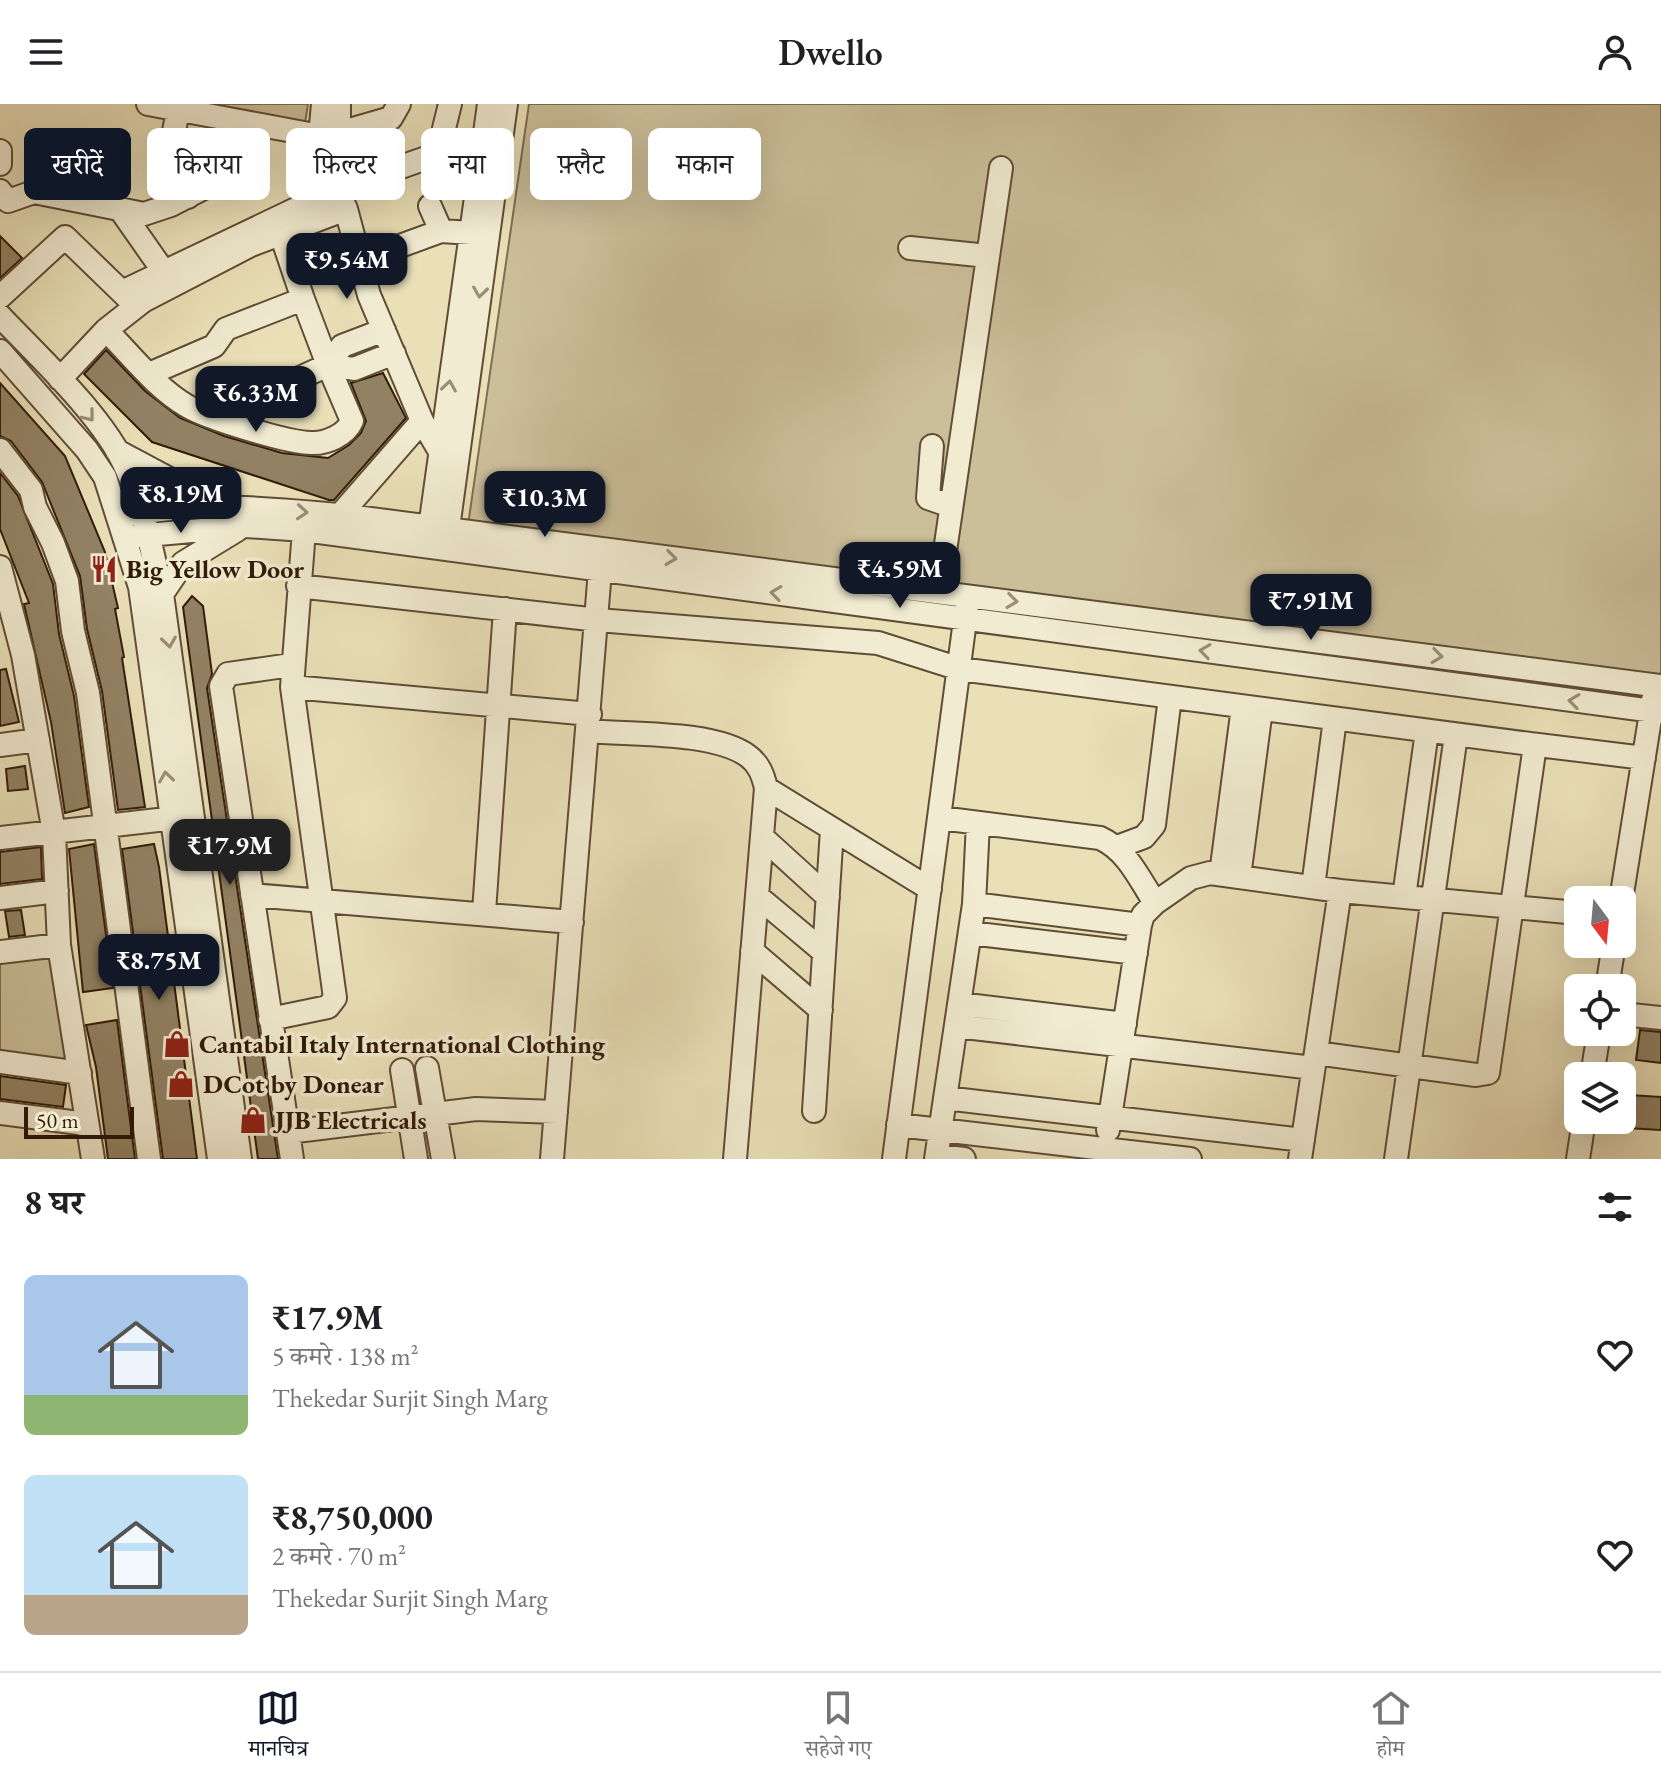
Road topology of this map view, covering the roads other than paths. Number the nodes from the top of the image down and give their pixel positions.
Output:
1 (148, 104) edge
2 (323, 104) edge
3 (339, 104) edge
4 (399, 104) edge
5 (450, 104) edge
6 (489, 104) edge
7 (506, 104) edge
8 (178, 110) junction
9 (175, 128) edge
10 (292, 128) edge
11 (329, 128) edge
12 (332, 128) edge
13 (353, 128) edge
14 (0, 151) edge
15 (0, 164) edge
16 (405, 168) edge
17 (1001, 168) dead end
18 (0, 191) edge
19 (180, 200) edge
20 (331, 200) edge
21 (335, 200) edge
22 (346, 200) edge
23 (430, 206) dead end
24 (122, 212) junction
25 (441, 231) junction
26 (471, 233) junction
27 (281, 234) junction
28 (400, 246) dead end
29 (910, 248) dead end
30 (988, 256) junction
31 (164, 272) junction
32 (0, 297) edge
33 (129, 299) junction
34 (303, 299) junction
35 (0, 316) edge
36 (106, 330) junction
37 (384, 330) junction
38 (394, 353) junction
39 (3, 360) edge
40 (328, 365) junction
41 (149, 374) junction
42 (60, 379) junction
43 (267, 393) dead end
44 (422, 421) junction
45 (0, 450) edge
46 (960, 450) junction
47 (117, 451) junction
48 (447, 460) junction
49 (951, 506) junction
50 (224, 508) junction
51 (340, 515) junction
52 (133, 525) junction
53 (246, 526) junction
54 (304, 530) junction
55 (438, 539) junction
56 (0, 567) edge
57 (600, 570) junction
58 (298, 586) junction
59 (939, 592) junction
60 (162, 594) junction
61 (969, 596) junction
62 (505, 609) junction
63 (965, 619) junction
64 (598, 620) junction
65 (1479, 662) junction
66 (960, 669) junction
67 (292, 676) junction
68 (1658, 686) edge
69 (1475, 688) junction
70 (1170, 697) junction
71 (498, 705) junction
72 (1252, 708) junction
73 (1656, 712) edge
74 (1335, 719) junction
75 (589, 722) junction
76 (1427, 731) junction
77 (1456, 735) junction
78 (38, 740) junction
79 (1530, 744) junction
80 (0, 745) edge
81 (1651, 747) edge
82 (766, 788) junction
83 (183, 817) junction
84 (940, 818) junction
85 (978, 823) junction
86 (107, 827) junction
87 (832, 829) junction
88 (61, 832) junction
89 (762, 837) junction
90 (0, 838) edge
91 (1117, 847) junction
92 (1230, 876) junction
93 (1624, 886) edge
94 (1313, 887) junction
95 (930, 889) junction
96 (57, 891) junction
97 (1340, 891) junction
98 (252, 895) junction
99 (757, 896) junction
100 (828, 897) junction
101 (1404, 897) junction
102 (0, 898) edge
103 (1433, 900) junction
104 (322, 901) junction
105 (1155, 903) junction
106 (974, 904) junction
107 (1512, 907) junction
108 (484, 912) junction
109 (1564, 912) edge
110 (572, 922) junction
111 (1140, 925) junction
112 (970, 933) junction
113 (59, 945) junction
114 (752, 951) junction
115 (0, 952) edge
116 (824, 952) junction
117 (1136, 953) junction
118 (821, 1010) junction
119 (958, 1015) junction
120 (1636, 1015) edge
121 (1661, 1018) edge
122 (270, 1019) junction
123 (1123, 1035) junction
124 (1314, 1061) junction
125 (0, 1062) edge
126 (1409, 1066) junction
127 (427, 1068) dead end
128 (402, 1070) dead end
129 (80, 1073) junction
130 (945, 1098) junction
131 (814, 1111) dead end
132 (556, 1112) junction
133 (0, 1113) edge
134 (435, 1114) junction
135 (409, 1117) junction
136 (1110, 1117) junction
137 (87, 1124) junction
138 (898, 1125) junction
139 (941, 1130) junction
140 (288, 1132) junction
141 (1582, 1134) edge
142 (1301, 1150) edge
143 (1104, 1154) edge
144 (936, 1157) edge
145 (93, 1159) edge
146 (149, 1159) edge
147 (219, 1159) edge
148 (240, 1159) edge
149 (292, 1159) edge
150 (416, 1159) edge
151 (443, 1159) edge
152 (552, 1159) edge
153 (735, 1159) edge
154 (894, 1159) edge
155 (964, 1159) edge
156 (1190, 1159) edge
157 (1396, 1159) edge
158 (1578, 1159) edge

1 - 8 street
2 - 11 street
3 - 12 street
4 - 13 street
5 - 16 street
6 - 26 street
7 -> 48 street
8 - 9 street
8 - 10 street
14 - 15 street
17 - 30 street
18 - 24 street
19 - 24 street
20 - 31 street
21 - 27 street
22 - 37 street
23 - 25 street
24 - 31 street
25 - 26 street
25 - 28 street
48 -> 26 street
27 - 33 street
27 - 34 street
29 - 30 street
30 - 46 street
31 - 33 street
32 - 33 street
33 - 36 street
34 - 40 street
34 - 41 street
35 - 42 street
36 - 41 street
36 - 42 street
37 - 38 street
37 - 40 street
38 - 40 street
38 - 44 street
39 - 52 street
40 - 41 street
40 - 43 street
42 -> 47 street
44 - 48 street
44 - 51 street
45 - 86 street
46 - 49 street
46 - 49 street
47 - 50 street
47 - 52 street
48 - 55 street
49 - 59 street
50 -> 51 street
50 - 52 street
51 - 55 street
52 - 53 street
52 - 60 street
83 -> 52 street
53 - 54 street
53 - 60 street
54 - 55 street
54 - 58 street
55 - 57 street
55 -> 59 street
56 - 78 street
63 -> 57 street
57 - 64 street
58 - 62 street
58 - 67 street
59 - 61 street
60 -> 83 street
61 - 63 street
61 -> 65 street
62 - 64 street
62 - 71 street
63 - 66 street
69 -> 63 street
64 - 66 street
64 - 75 street
65 - 68 street
65 - 69 street
66 - 70 street
66 - 84 street
67 - 71 street
67 - 98 street
67 - 104 street
68 - 73 street
73 -> 69 street
70 - 72 street
70 - 91 street
71 - 75 street
71 - 108 street
72 - 74 street
72 - 92 street
73 - 81 street
74 - 76 street
74 - 94 street
75 - 82 street
75 - 110 street
76 - 77 street
76 - 101 street
77 - 79 street
77 - 103 street
78 - 80 street
78 - 88 street
79 - 81 street
79 - 107 street
81 - 93 street
82 - 87 street
82 - 89 street
83 - 86 street
83 - 147 street
83 - 148 street
84 - 85 street
84 - 95 street
85 - 91 street
85 - 106 street
86 - 88 street
86 - 146 street
87 - 95 street
87 - 100 street
88 - 90 street
88 - 96 street
89 - 99 street
89 - 100 street
91 - 105 street
92 - 94 street
92 - 105 street
94 - 97 street
95 - 138 street
96 - 102 street
96 - 113 street
97 - 101 street
97 - 124 street
98 - 104 street
98 - 122 street
99 - 114 street
99 - 116 street
100 - 116 street
101 - 103 street
103 - 107 street
103 - 126 street
104 - 108 street
104 - 122 street
105 - 111 street
106 - 111 street
106 - 112 street
107 - 109 street
107 - 126 street
108 - 110 street
110 - 132 street
111 - 117 street
112 - 117 street
112 - 119 street
113 - 115 street
113 - 129 street
114 - 118 street
114 - 153 street
116 - 118 street
117 - 123 street
118 - 131 street
119 - 123 street
119 - 130 street
120 - 121 street
122 - 140 street
123 - 124 street
123 - 136 street
124 - 126 street
124 - 142 street
125 - 129 street
126 - 157 street
127 - 134 street
128 - 135 street
129 - 137 street
130 - 136 street
130 - 139 street
132 - 134 street
132 - 152 street
133 - 137 street
134 - 135 street
134 - 151 street
135 - 140 street
135 - 150 street
136 - 142 street
136 - 143 street
137 - 145 street
138 - 139 street
138 - 154 street
139 - 143 street
139 - 144 street
140 - 149 street
141 - 158 street
143 - 156 street
144 - 155 street

